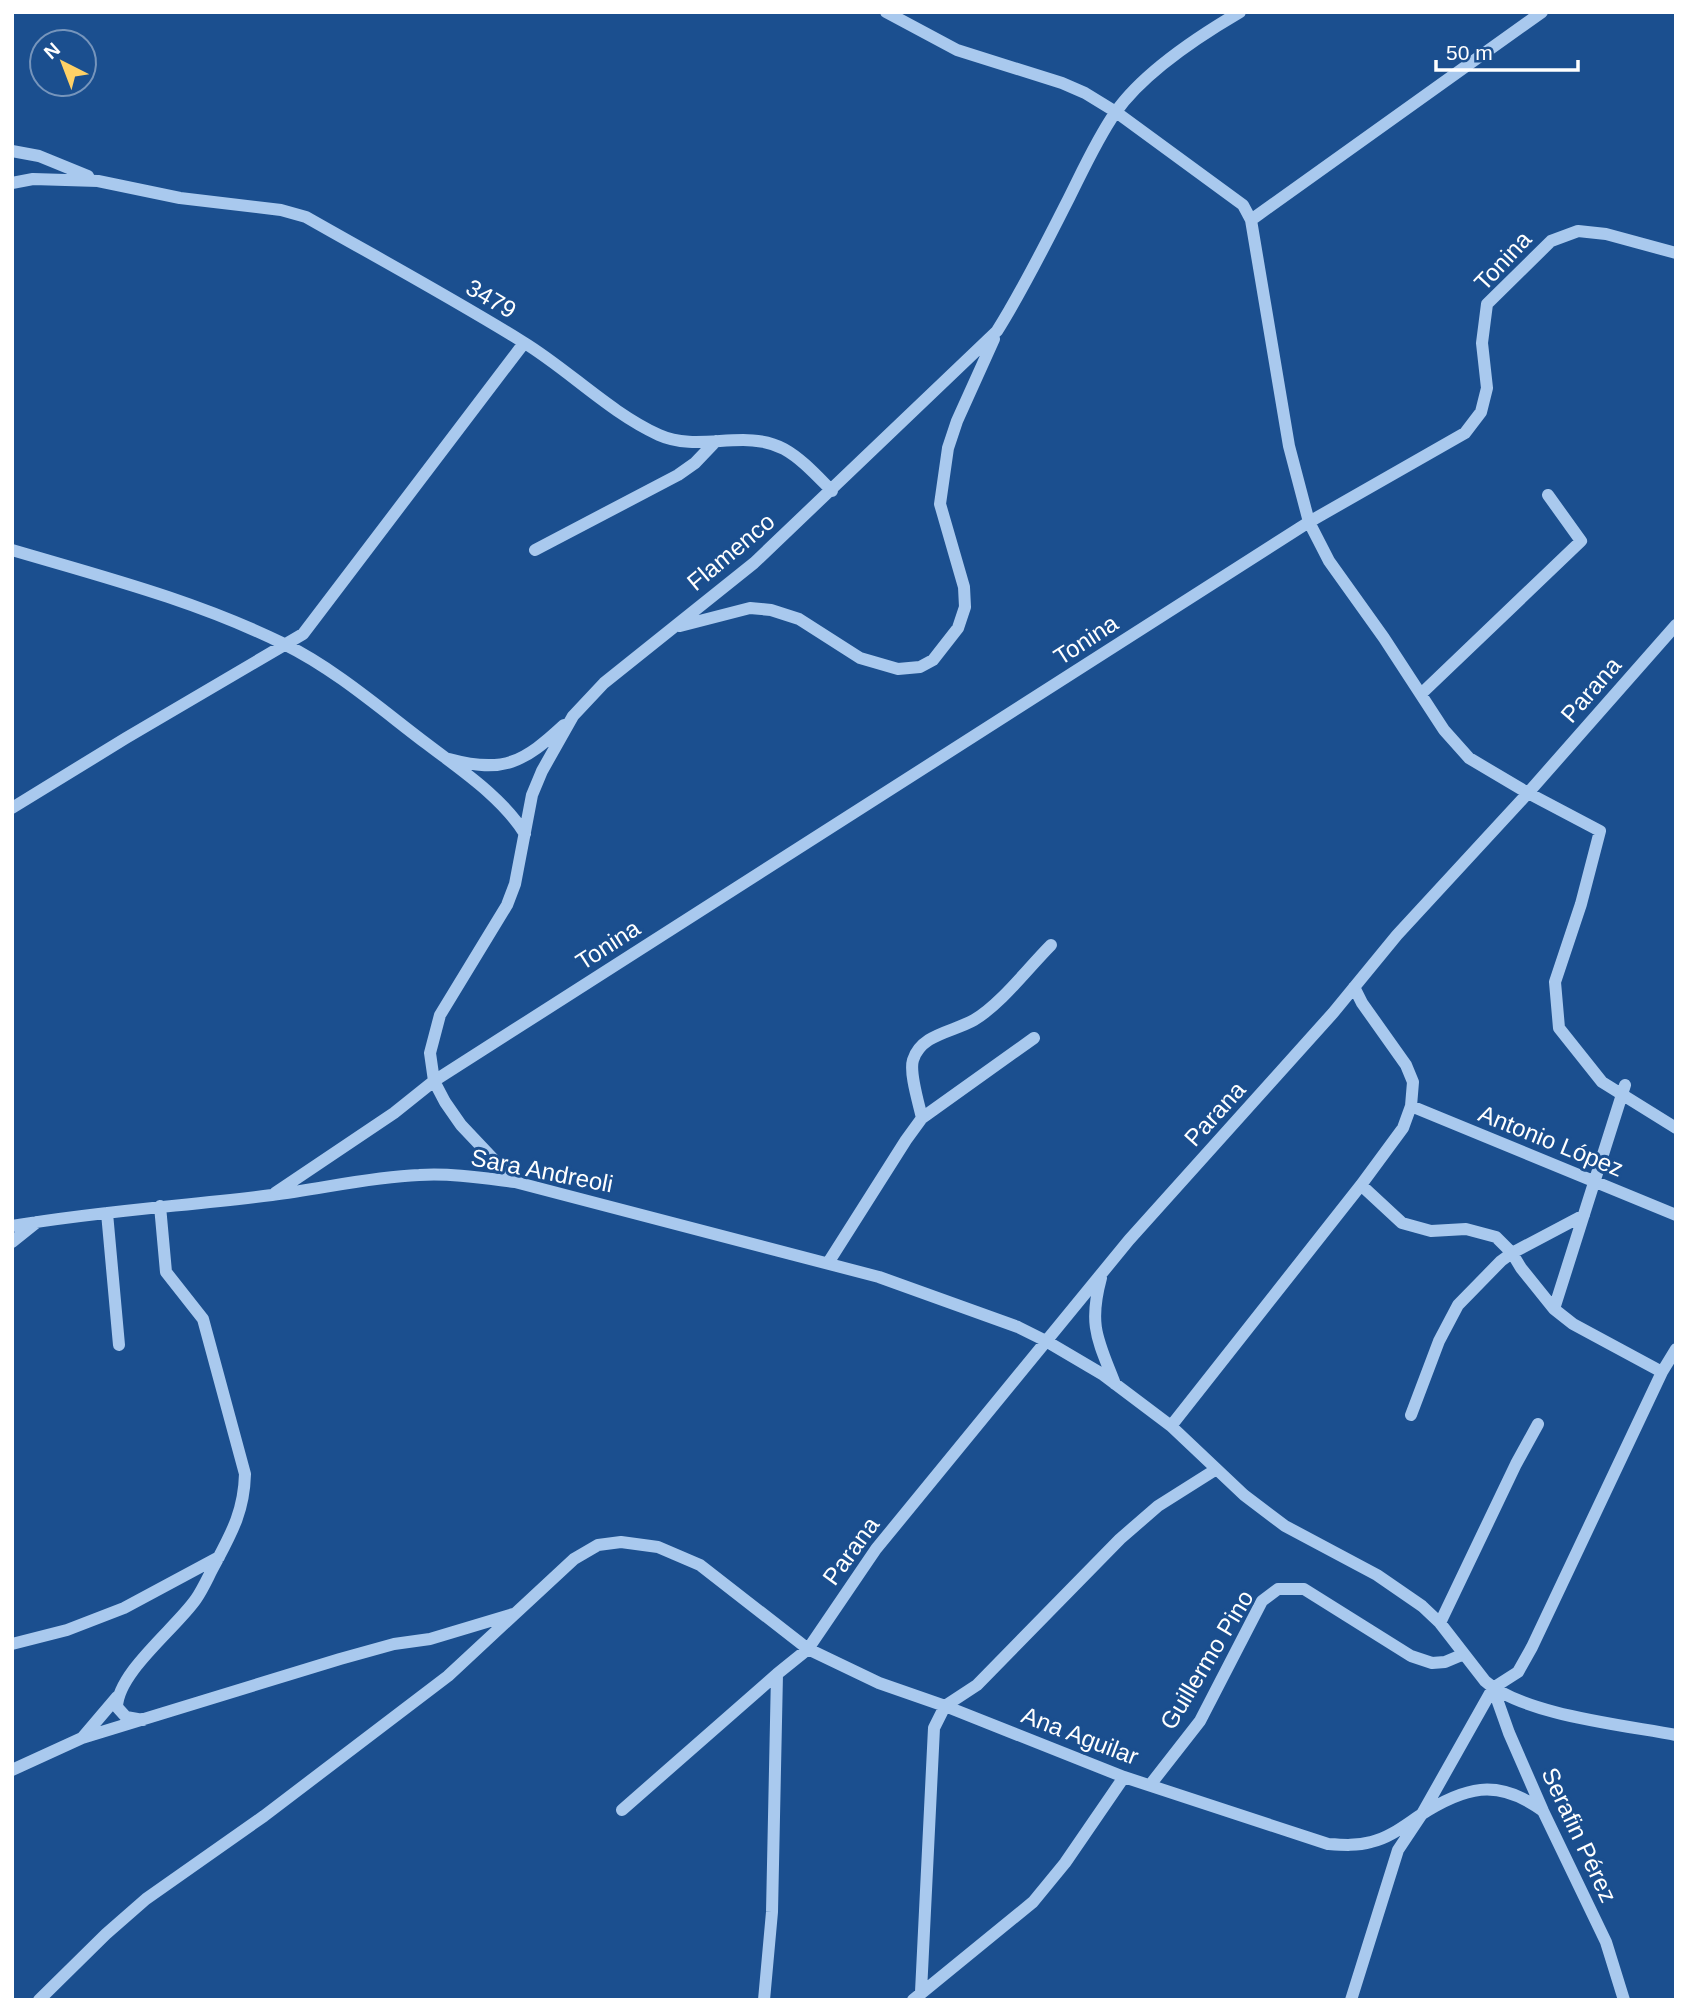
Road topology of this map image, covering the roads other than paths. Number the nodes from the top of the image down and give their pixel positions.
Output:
1 (886, 12) edge
2 (1240, 12) edge
3 (1542, 12) edge
4 (1116, 112) junction
5 (12, 150) edge
6 (105, 182) junction
7 (12, 183) edge
8 (1251, 220) junction
9 (1676, 253) edge
10 (998, 331) junction
11 (524, 343) junction
12 (716, 441) junction
13 (832, 491) junction
14 (1548, 495) dead end
15 (1309, 522) junction
16 (12, 550) edge
17 (535, 550) dead end
18 (1676, 625) edge
19 (673, 628) junction
20 (285, 644) junction
21 (1421, 694) junction
22 (573, 716) junction
23 (446, 758) junction
24 (1528, 793) junction
25 (12, 808) edge
26 (525, 834) junction
27 (1051, 945) dead end
28 (1354, 987) junction
29 (1034, 1038) dead end
30 (434, 1081) junction
31 (1624, 1090) junction
32 (1411, 1106) junction
33 (922, 1118) junction
34 (1676, 1128) edge
35 (515, 1182) junction
36 (1595, 1182) junction
37 (1361, 1185) junction
38 (272, 1195) junction
39 (160, 1206) junction
40 (107, 1213) junction
41 (1676, 1214) edge
42 (1584, 1215) junction
43 (37, 1222) junction
44 (12, 1226) edge
45 (12, 1242) edge
46 (1512, 1253) junction
47 (828, 1263) junction
48 (1102, 1272) junction
49 (1553, 1309) junction
50 (1046, 1341) junction
51 (119, 1345) dead end
52 (1676, 1349) edge
53 (1662, 1372) junction
54 (1115, 1385) junction
55 (1411, 1415) dead end
56 (1538, 1424) dead end
57 (1171, 1426) junction
58 (1215, 1469) junction
59 (219, 1557) junction
60 (516, 1613) junction
61 (1440, 1623) junction
62 (12, 1644) edge
63 (808, 1649) junction
64 (1464, 1654) junction
65 (777, 1674) junction
66 (1493, 1688) junction
67 (117, 1697) junction
68 (945, 1706) junction
69 (143, 1720) junction
70 (1676, 1735) edge
71 (82, 1738) junction
72 (12, 1770) edge
73 (1124, 1777) junction
74 (1150, 1785) junction
75 (622, 1810) dead end
76 (1543, 1811) junction
77 (1422, 1814) junction
78 (917, 1996) edge
79 (1624, 1999) edge
80 (39, 2000) edge
81 (764, 2000) edge
82 (1351, 2000) edge

1 - 4 street
2 - 4 street, Flamenco
3 - 8 street
4 - 8 street
4 - 10 street, Flamenco
5 - 6 street, 3479
6 - 7 street, 3479
6 - 11 street, 3479
8 - 15 street
9 - 15 street, Tonina
10 - 13 street, Flamenco
10 - 19 street
11 - 12 street, 3479
11 - 20 street
12 - 13 street, 3479
12 - 17 street
13 - 19 street, Flamenco
14 - 21 street
15 - 21 street
15 - 30 street, Tonina
16 - 20 street
18 - 24 street, Parana
19 - 22 street, Flamenco
20 - 23 street
20 - 25 street
21 - 24 street
22 - 23 street
22 - 26 street, Flamenco
23 - 26 street
24 - 28 street, Parana
24 - 31 street
26 - 30 street, Flamenco
27 - 33 street
28 - 32 street
28 - 48 street, Parana
29 - 33 street
30 - 35 street, Flamenco
30 - 38 street, Tonina
31 - 34 street
31 - 36 street
32 - 36 street, Antonio López
32 - 37 street
33 - 47 street
35 - 38 street, Sara Andreoli
35 - 47 street, Sara Andreoli
36 - 41 street, Antonio López
36 - 42 street
37 - 46 street
37 - 57 street
38 - 39 street, Sara Andreoli
39 - 40 street, Sara Andreoli
39 - 59 street
40 - 43 street, Sara Andreoli
40 - 51 street
42 - 46 street
42 - 49 street
43 - 44 street, Sara Andreoli
43 - 45 street
46 - 49 street
46 - 55 street
47 - 50 street, Sara Andreoli
48 - 50 street, Parana
48 - 54 street
49 - 53 street
50 - 54 street, Sara Andreoli
50 - 63 street, Parana
52 - 53 street
53 - 66 street
54 - 57 street, Sara Andreoli
56 - 61 street
57 - 58 street, Sara Andreoli
58 - 61 street, Sara Andreoli
58 - 68 street
59 - 62 street
59 - 67 street
60 - 63 street, Ana Aguilar
60 - 69 street
60 - 80 street
61 - 64 street, Sara Andreoli
63 - 65 street, Parana
63 - 68 street, Ana Aguilar
64 - 66 street, Sara Andreoli
64 - 74 street, Guillermo Pino
65 - 75 street, Parana
65 - 81 street
66 - 70 street
66 - 76 street, Serafin Pérez
66 - 77 street
67 - 69 street
67 - 71 street
68 - 73 street, Ana Aguilar
68 - 78 street
69 - 71 street
71 - 72 street
73 - 74 street, Ana Aguilar
73 - 78 street
74 - 77 street, Ana Aguilar
76 - 77 street, Ana Aguilar
76 - 79 street, Serafin Pérez
77 - 82 street

